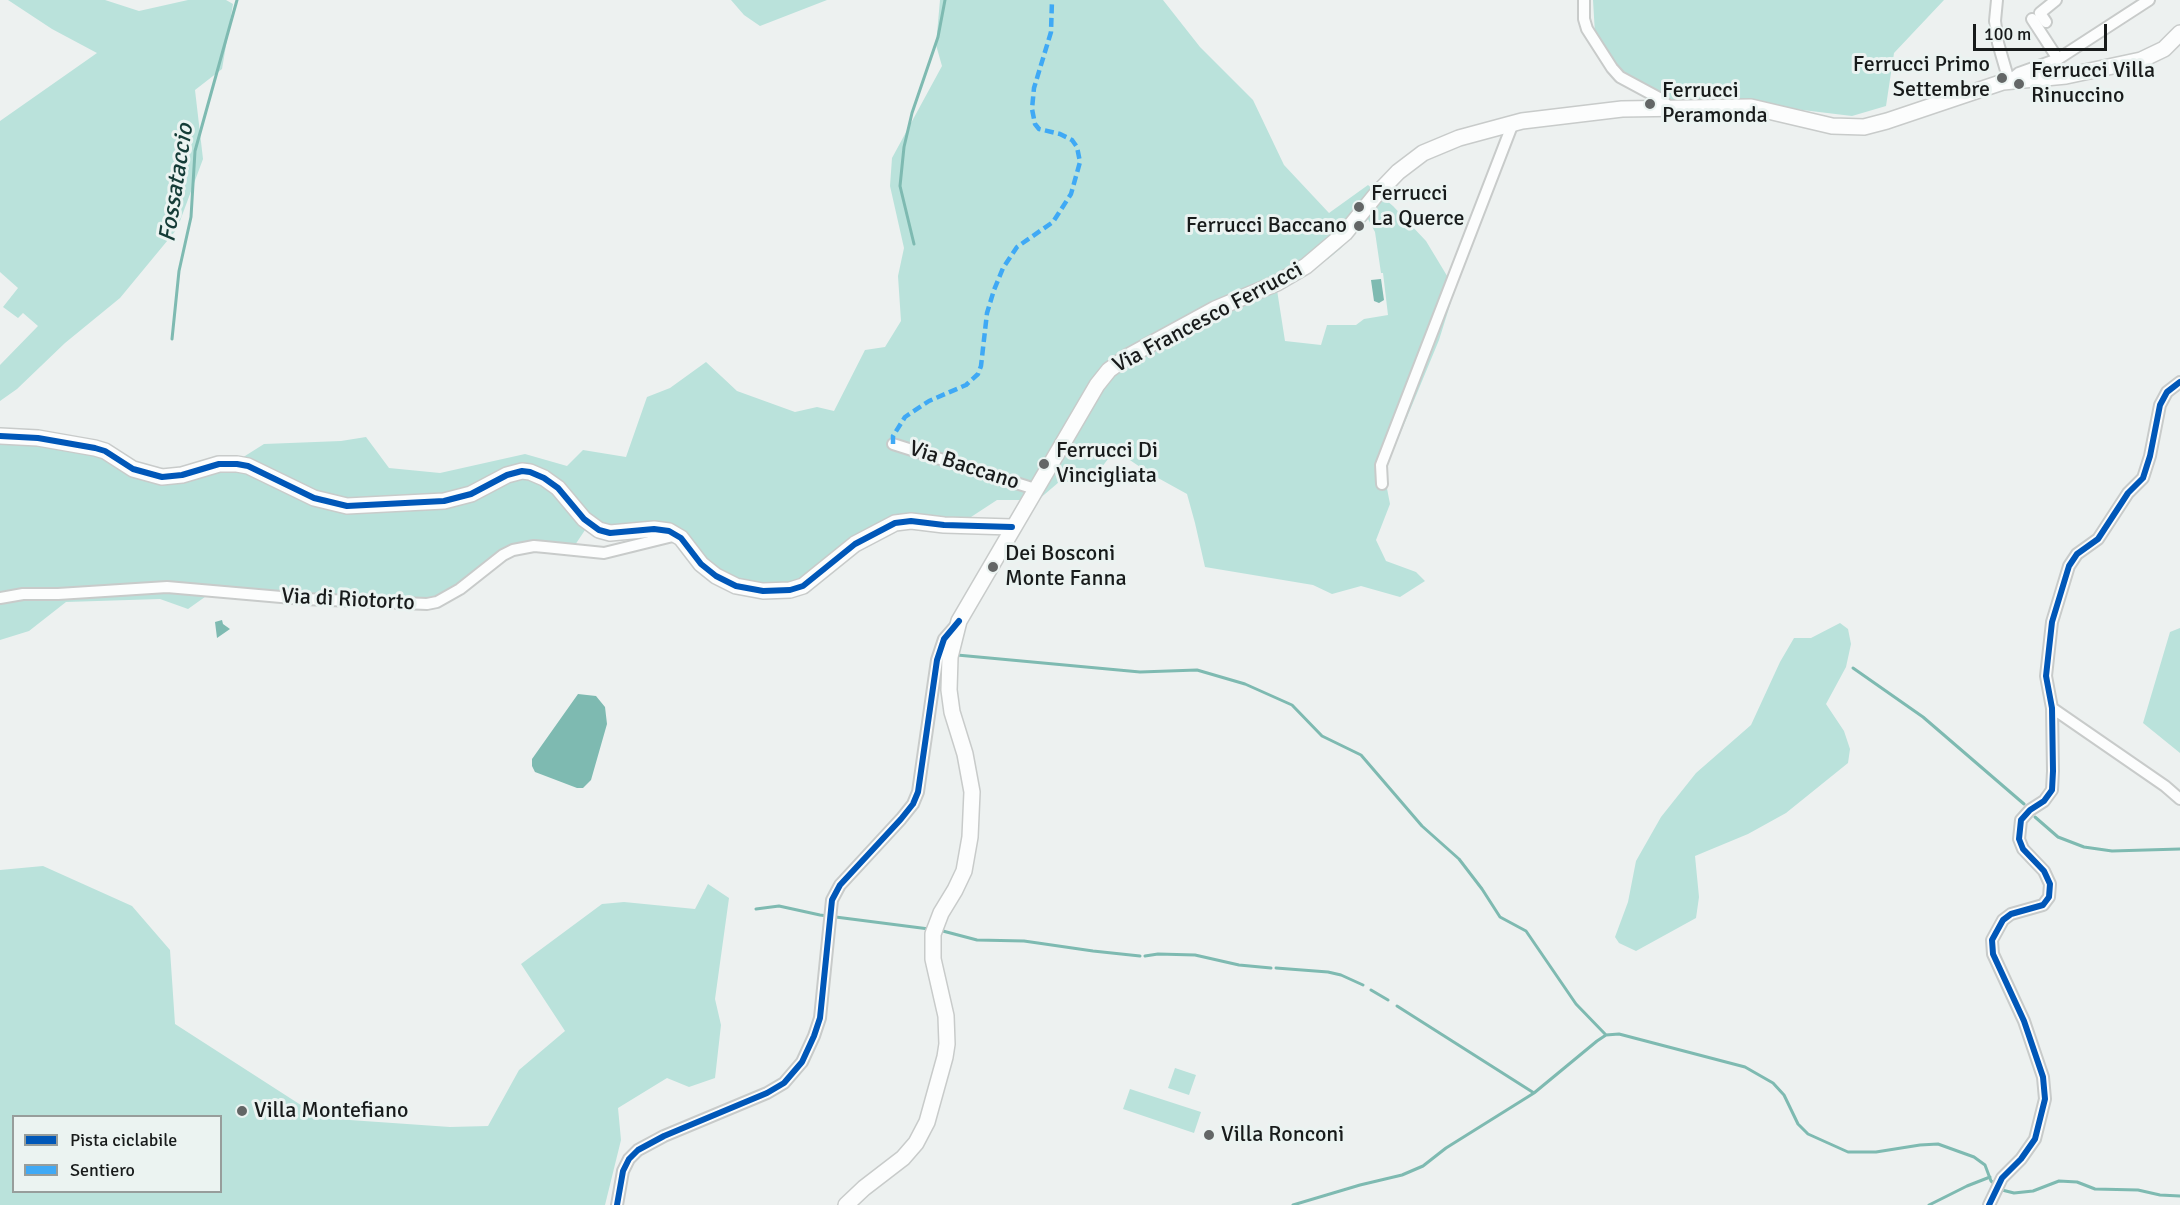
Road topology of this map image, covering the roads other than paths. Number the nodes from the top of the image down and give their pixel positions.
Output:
1 (1584, 0) edge
2 (1997, 0) edge
3 (2056, 0) edge
4 (2149, 0) edge
5 (2032, 19) dead end
6 (2046, 22) dead end
7 (2180, 33) edge
8 (2058, 59) junction
9 (2009, 81) junction
10 (1671, 108) junction
11 (1512, 123) junction
12 (2180, 382) edge
13 (0, 436) edge
14 (893, 444) dead end
15 (1382, 484) dead end
16 (1035, 489) junction
17 (1012, 527) junction
18 (678, 535) junction
19 (0, 598) edge
20 (959, 621) junction
21 (2052, 708) junction
22 (2180, 799) edge
23 (617, 1205) edge
24 (846, 1205) edge
25 (1989, 1205) edge

1 - 10 street
2 - 9 street
3 - 6 street
4 - 8 street
5 - 8 street
7 - 9 main road, Via Francesco Ferrucci
8 - 9 street
9 - 10 main road, Via Francesco Ferrucci
10 - 11 main road, Via Francesco Ferrucci
11 - 15 street
11 - 16 main road, Via Francesco Ferrucci
12 - 21 street
13 - 18 main road
14 - 16 street, Via Baccano
16 - 17 main road, Via Francesco Ferrucci
17 - 18 main road
17 - 20 main road, Via Francesco Ferrucci
18 - 19 street, Via di Riotorto
20 - 23 street
20 - 24 main road, Via Francesco Ferrucci
21 - 22 street
21 - 25 street

